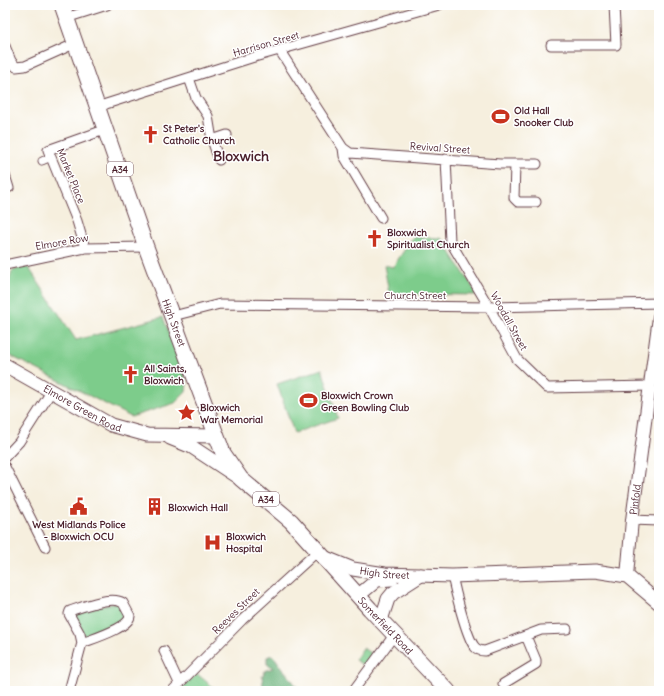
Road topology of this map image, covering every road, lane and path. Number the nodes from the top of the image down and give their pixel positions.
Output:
1 (107, 5) edge
2 (439, 5) edge
3 (614, 5) edge
4 (64, 12) edge
5 (74, 44) junction
6 (551, 45) dead end
7 (5, 46) edge
8 (280, 51) junction
9 (189, 78) junction
10 (103, 106) junction
11 (107, 129) junction
12 (227, 135) dead end
13 (212, 140) junction
14 (343, 148) junction
15 (219, 160) dead end
16 (446, 160) junction
17 (538, 164) dead end
18 (515, 165) junction
19 (6, 175) edge
20 (5, 190) edge
21 (536, 202) dead end
22 (381, 218) dead end
23 (146, 247) junction
24 (85, 248) junction
25 (5, 264) edge
26 (659, 303) edge
27 (489, 306) junction
28 (172, 316) junction
29 (659, 317) edge
30 (5, 365) edge
31 (650, 386) junction
32 (51, 392) junction
33 (165, 436) junction
34 (216, 436) junction
35 (5, 457) edge
36 (5, 467) edge
37 (241, 478) junction
38 (632, 520) junction
39 (659, 521) edge
40 (45, 547) dead end
41 (322, 554) junction
42 (421, 575) junction
43 (452, 576) junction
44 (627, 576) junction
45 (359, 595) junction
46 (659, 603) edge
47 (381, 620) junction
48 (567, 629) dead end
49 (396, 634) junction
50 (526, 636) junction
51 (82, 643) junction
52 (164, 651) dead end
53 (179, 683) junction
54 (503, 684) dead end
55 (69, 691) edge
56 (172, 691) edge
57 (353, 691) edge
58 (448, 691) edge

1 - 4 street
2 - 8 street, Harrison Street
3 - 6 street
4 - 5 highway, High Street / A34
5 - 7 street
5 - 10 highway, High Street / A34
8 - 9 street, Harrison Street
8 - 14 street
9 - 10 street, Harrison Street
9 - 13 street
10 - 11 highway, High Street / A34
11 - 23 highway, High Street / A34
11 - 24 street, Market Place
12 - 13 street
13 - 15 street
14 - 16 street, Revival Street
14 - 22 street
16 - 18 street, Revival Street
16 - 27 street, Woodall Street
17 - 18 street, Revival Street
18 - 21 street
19 - 20 street
23 - 24 street, Elmore Row
23 - 28 highway, High Street / A34
24 - 25 street, Elmore Row
26 - 27 street, Church Street
27 - 28 street, Church Street
27 - 31 street, Woodall Street
28 - 34 highway, High Street / A34
29 - 31 street, Pinfold
30 - 32 main road, Elmore Green Road
31 - 38 street, Pinfold
32 - 33 main road, Elmore Green Road
32 - 35 street
33 - 34 main road, Elmore Green Road
33 - 37 main road, Elmore Green Road
34 - 37 highway, High Street / A34
36 - 40 street
37 - 41 highway, High Street / A34
38 - 39 street
38 - 44 street, Pinfold
41 - 42 main road, High Street
41 - 45 highway, Somerfield Road / A34
41 - 53 street, Reeves Street
42 - 43 main road, High Street
42 - 45 main road, High Street
42 - 47 main road, High Street
43 - 44 main road, High Street
43 - 50 street
44 - 46 main road
45 - 47 highway, Somerfield Road / A34
47 - 49 highway, Somerfield Road / A34
48 - 50 street
49 - 57 street
49 - 58 highway, Somerfield Road / A34
50 - 54 street
51 - 51 street
51 - 55 street
52 - 53 street
53 - 56 street, Reeves Street

